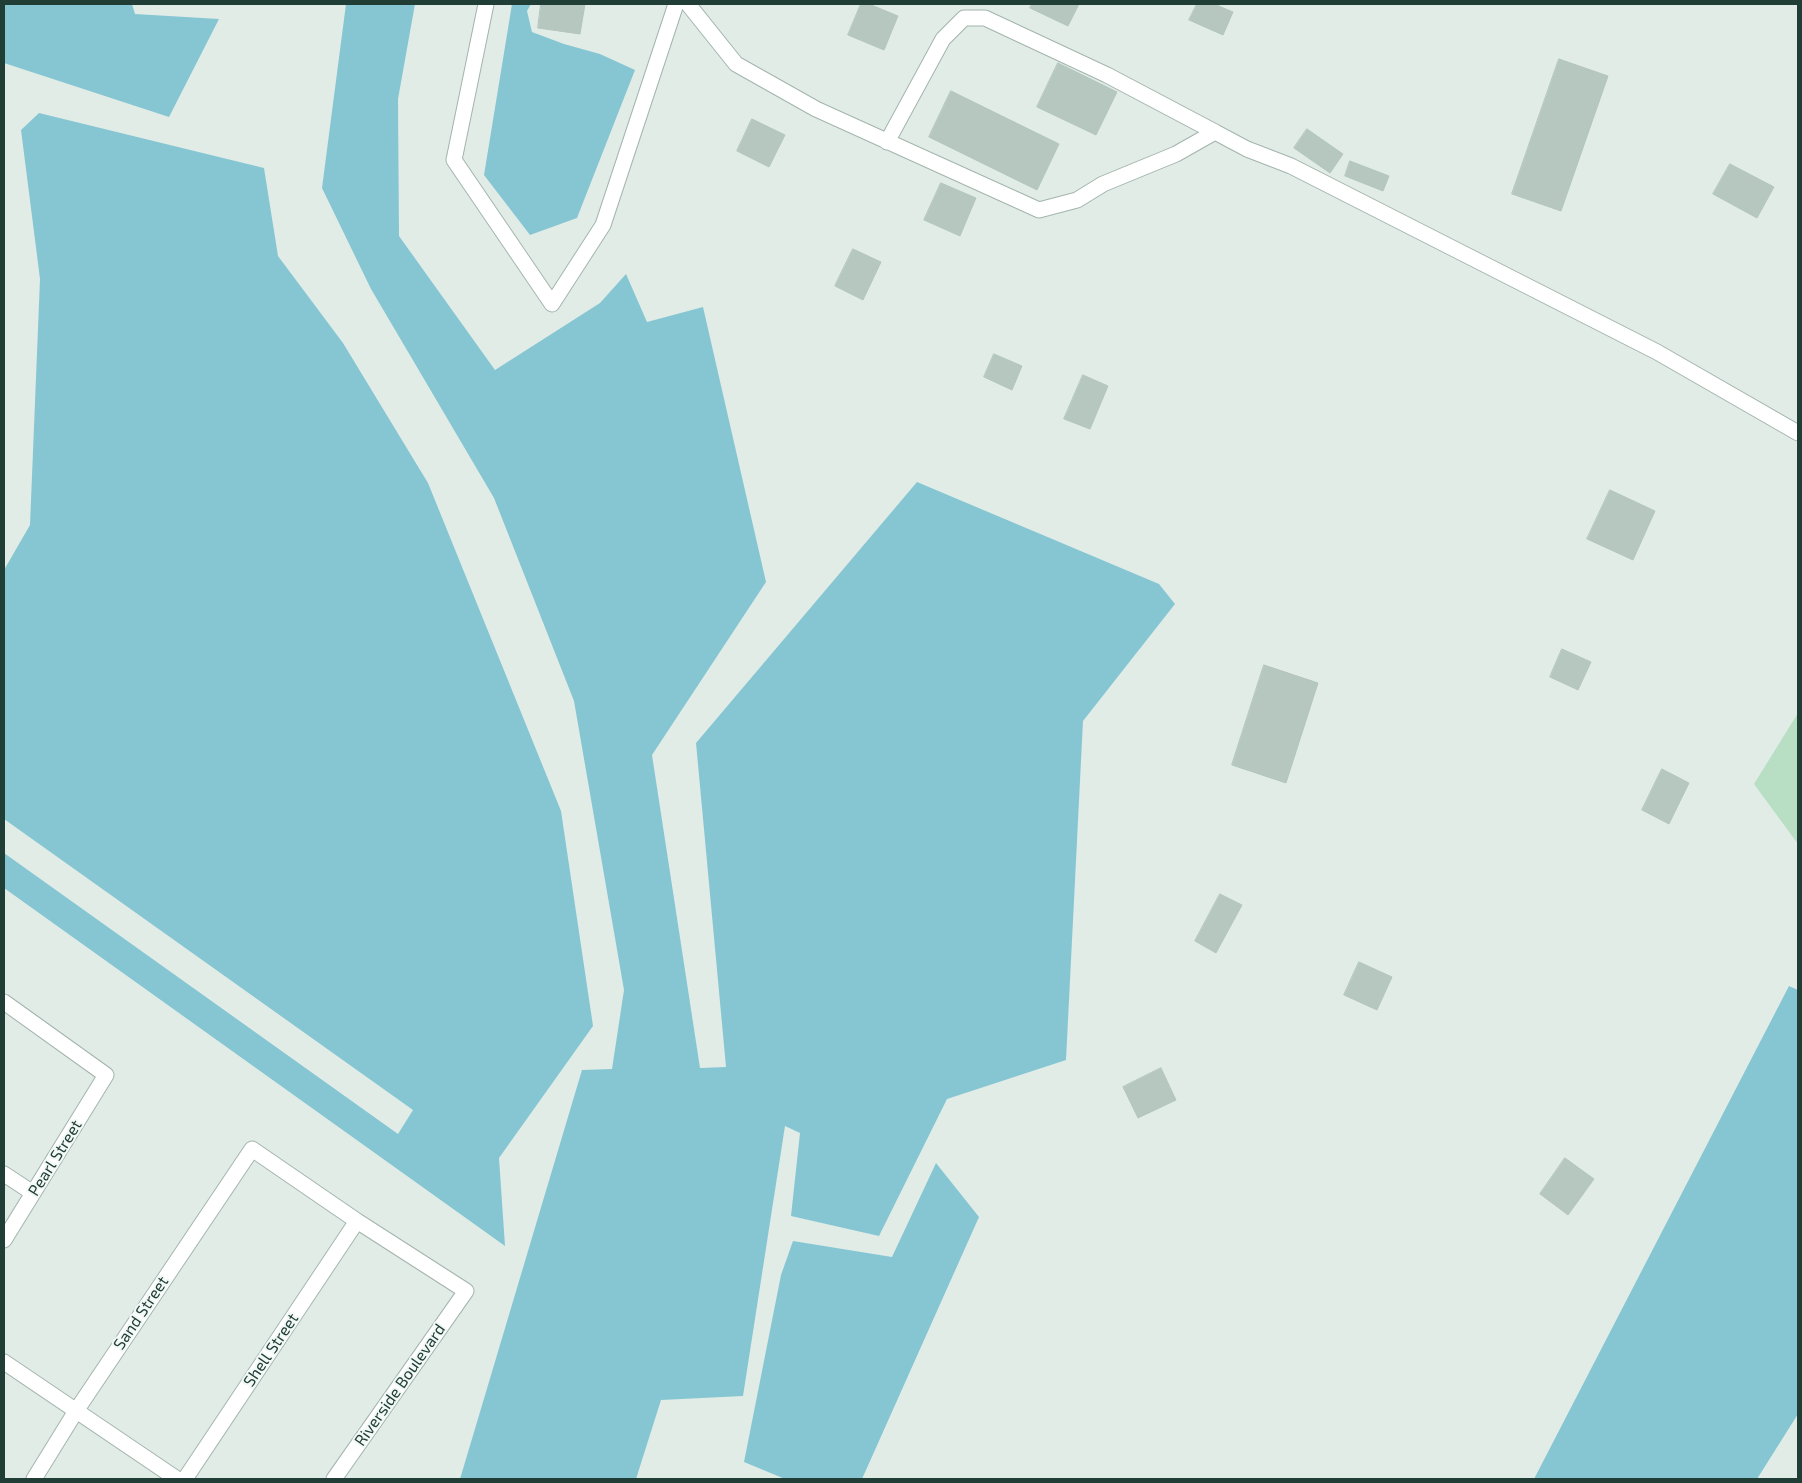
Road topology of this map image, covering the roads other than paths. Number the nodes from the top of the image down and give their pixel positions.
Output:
1 (486, 4) edge
2 (676, 4) edge
3 (688, 4) edge
4 (1215, 132) junction
5 (887, 142) junction
6 (1798, 433) edge
7 (4, 1002) edge
8 (4, 1174) edge
9 (33, 1194) junction
10 (357, 1221) junction
11 (4, 1240) edge
12 (4, 1362) edge
13 (76, 1411) junction
14 (34, 1479) edge
15 (177, 1479) edge
16 (185, 1479) edge
17 (334, 1479) edge

1 - 2 street
3 - 5 street
4 - 5 street
4 - 5 street
4 - 6 street
7 - 9 street, Pearl Street
8 - 9 street
9 - 11 street, Pearl Street
10 - 13 street, Sand Street
10 - 16 street, Shell Street
10 - 17 street, Riverside Boulevard
12 - 13 street
13 - 14 street, Sand Street
13 - 15 street

